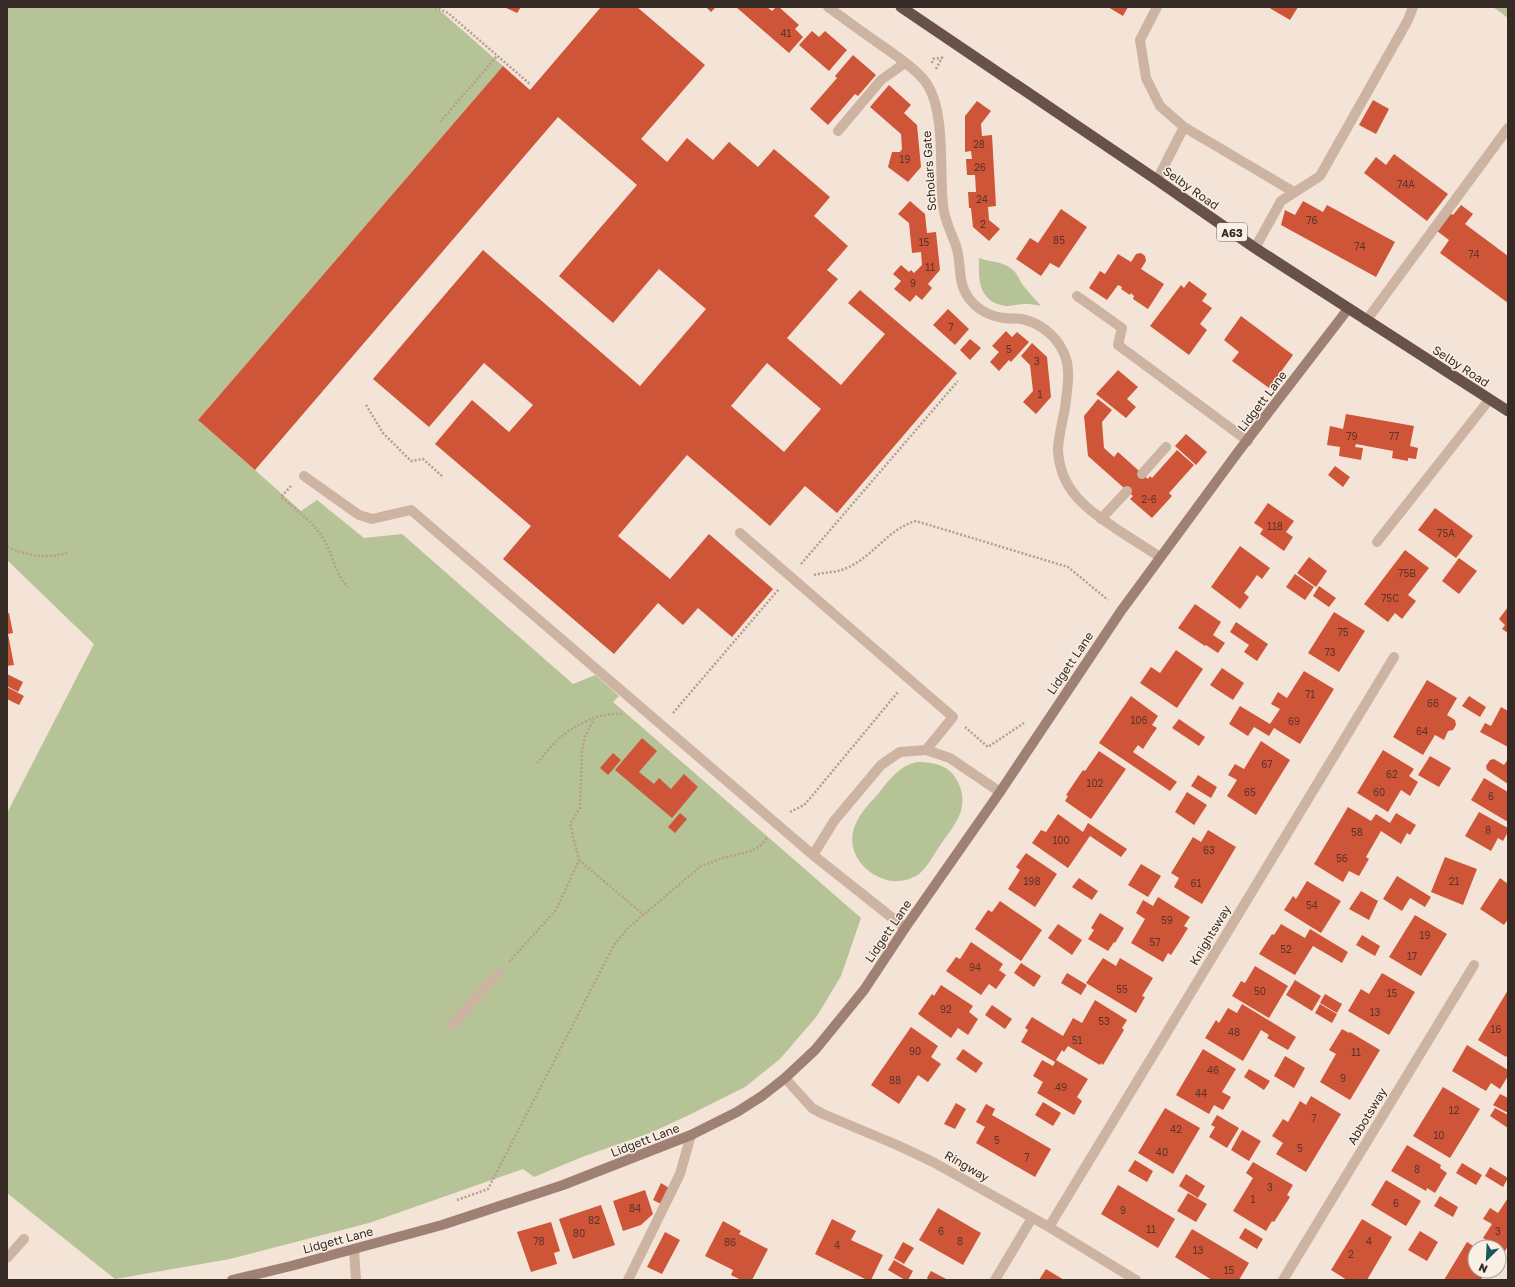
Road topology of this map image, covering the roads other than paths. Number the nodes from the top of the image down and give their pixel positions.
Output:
1 (828, 7) edge
2 (1157, 7) edge
3 (1413, 7) edge
4 (907, 9) edge
5 (905, 62) junction
6 (1184, 127) junction
7 (1508, 128) edge
8 (838, 131) dead end
9 (1157, 180) junction
10 (1294, 192) junction
11 (1255, 248) junction
12 (1077, 296) dead end
13 (1348, 309) junction
14 (1366, 320) junction
15 (1489, 400) junction
16 (1508, 411) edge
17 (1248, 441) junction
18 (1166, 447) dead end
19 (1142, 474) dead end
20 (304, 476) road end
21 (1127, 490) dead end
22 (1102, 519) junction
23 (740, 533) dead end
24 (1377, 542) dead end
25 (1160, 557) junction
26 (1394, 657) dead end
27 (926, 750) junction
28 (1000, 792) junction
29 (813, 855) junction
30 (905, 928) junction
31 (1474, 965) dead end
32 (498, 973) road end
33 (452, 1025) dead end
34 (785, 1078) junction
35 (691, 1136) junction
36 (1032, 1218) junction
37 (1049, 1227) junction
38 (24, 1239) dead end
39 (354, 1249) junction
40 (7, 1258) edge
41 (232, 1280) edge
42 (356, 1280) edge
43 (628, 1280) edge
44 (995, 1280) edge
45 (1136, 1280) edge
46 (1283, 1280) edge

1 - 5 street, Scholars Gate
2 - 6 street
3 - 10 street
4 - 9 highway, Selby Road / A63
5 - 8 street
5 - 22 street, Scholars Gate
6 - 9 street
6 - 10 street
7 - 14 street
9 - 11 highway, Selby Road / A63
10 - 11 street
11 - 13 highway, Selby Road / A63
12 - 17 street
13 - 14 highway, Selby Road / A63
13 - 17 main road, Lidgett Lane
14 - 15 highway, Selby Road / A63
15 - 16 highway, Selby Road / A63
15 - 24 street, Selby Road
17 - 25 main road, Lidgett Lane
18 - 19 street
20 - 29 street
21 - 22 street
22 - 25 street, Scholars Gate
23 - 27 street
25 - 28 main road, Lidgett Lane
26 - 37 street, Knightsway
27 - 28 street
27 - 29 street
28 - 30 main road, Lidgett Lane
29 - 30 street
30 - 34 main road, Lidgett Lane
31 - 46 street, Abbotsway
32 - 33 street
34 - 35 main road, Lidgett Lane
34 - 36 street, Ringway
35 - 39 main road, Lidgett Lane
35 - 43 street
36 - 37 street, Ringway
36 - 44 street
37 - 45 street, Ringway
38 - 40 street
39 - 41 main road, Lidgett Lane
39 - 42 street

